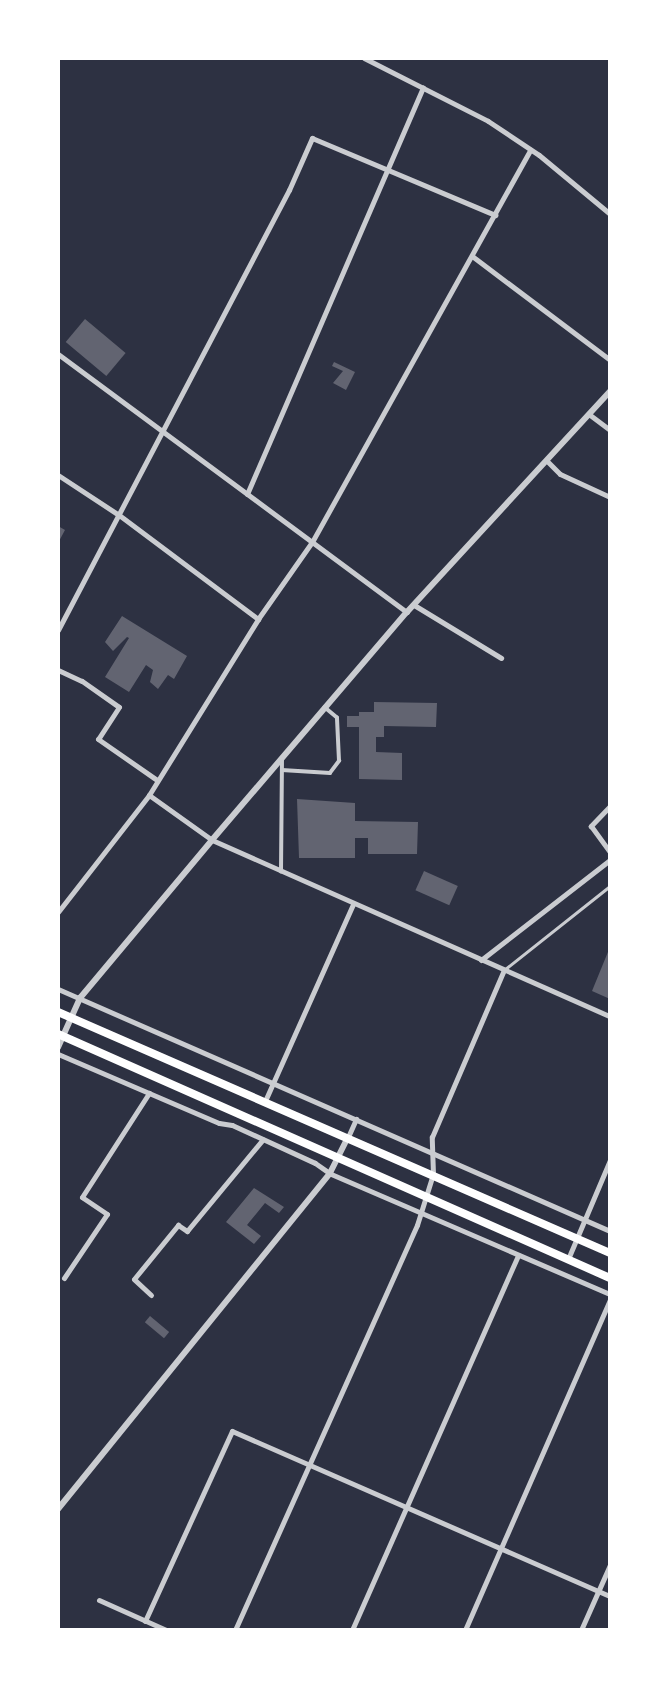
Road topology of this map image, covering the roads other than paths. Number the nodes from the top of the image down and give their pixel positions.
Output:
1 (365, 58) edge
2 (423, 87) junction
3 (530, 150) junction
4 (390, 170) junction
5 (610, 214) edge
6 (495, 215) junction
7 (472, 256) junction
8 (58, 354) edge
9 (610, 360) edge
10 (610, 391) edge
11 (590, 415) junction
12 (610, 430) edge
13 (162, 431) junction
14 (547, 461) junction
15 (58, 475) edge
16 (247, 494) junction
17 (610, 497) edge
18 (119, 515) junction
19 (312, 542) junction
20 (414, 605) junction
21 (407, 612) junction
22 (258, 619) junction
23 (58, 630) edge
24 (502, 658) dead end
25 (58, 670) edge
26 (325, 708) junction
27 (282, 759) junction
28 (282, 770) junction
29 (157, 780) junction
30 (149, 795) junction
31 (610, 806) edge
32 (212, 841) junction
33 (610, 852) edge
34 (610, 860) edge
35 (281, 872) junction
36 (610, 886) edge
37 (353, 904) junction
38 (58, 912) edge
39 (481, 960) junction
40 (504, 970) junction
41 (58, 989) edge
42 (80, 998) junction
43 (58, 1012) edge
44 (610, 1016) edge
45 (71, 1017) junction
46 (60, 1035) edge
47 (58, 1047) edge
48 (58, 1054) edge
49 (274, 1083) junction
50 (149, 1093) junction
51 (265, 1101) junction
52 (356, 1119) junction
53 (348, 1137) junction
54 (263, 1139) junction
55 (430, 1151) junction
56 (339, 1156) junction
57 (610, 1160) edge
58 (330, 1173) junction
59 (433, 1174) junction
60 (427, 1196) junction
61 (421, 1213) junction
62 (584, 1219) junction
63 (610, 1231) edge
64 (577, 1238) junction
65 (610, 1253) edge
66 (517, 1255) junction
67 (568, 1259) junction
68 (610, 1278) edge
69 (64, 1279) dead end
70 (610, 1294) edge
71 (151, 1295) dead end
72 (610, 1300) edge
73 (307, 1464) junction
74 (407, 1508) junction
75 (58, 1509) edge
76 (500, 1549) junction
77 (610, 1565) edge
78 (598, 1591) junction
79 (610, 1597) edge
80 (99, 1600) dead end
81 (145, 1620) junction
82 (166, 1630) edge
83 (235, 1630) edge
84 (352, 1630) edge
85 (465, 1630) edge
86 (581, 1630) edge

1 - 2 street
2 - 3 street
2 - 4 street
3 - 5 street
3 - 6 street
4 - 6 street
4 - 13 street
4 - 16 street
6 - 7 street
7 - 9 street
7 - 19 street
8 - 13 street
10 - 11 street
11 - 12 street
11 - 14 street
13 - 16 street
13 - 18 street
14 - 17 street
14 - 20 street
15 - 18 street
16 - 19 street
18 - 22 street
18 - 23 street
19 - 21 street
19 - 22 street
20 - 21 street
20 - 24 street
21 - 26 street
22 - 29 street
25 - 29 street
26 - 27 street
26 - 28 street
27 - 28 street
27 - 32 street
28 - 35 street
29 - 30 street
30 - 32 street
30 - 38 street
31 - 33 street
32 - 35 street
32 - 42 street
34 - 39 street
35 - 37 street
36 - 40 lane
37 - 39 street
37 - 49 street
39 - 40 street
40 - 44 street
40 - 55 street
41 - 42 street
42 - 45 street
42 - 49 street
43 - 45 main road
45 - 46 street
45 - 51 main road
46 - 47 street
46 - 56 main road
48 - 50 street
49 - 51 street
49 - 52 street
50 - 54 street
50 - 69 street
51 - 53 main road
52 - 53 street
52 - 55 street
53 - 56 street
53 - 59 main road
54 - 58 street
54 - 71 street
55 - 59 street
55 - 62 street
56 - 58 street
56 - 60 main road
57 - 62 street
58 - 61 street
58 - 75 street
59 - 60 street
59 - 64 main road
60 - 61 street
60 - 67 main road
61 - 66 street
61 - 73 street
62 - 63 street
62 - 64 street
64 - 65 main road
64 - 67 street
66 - 70 street
66 - 74 street
67 - 68 main road
72 - 76 street
73 - 74 street
73 - 81 street
73 - 83 street
74 - 76 street
74 - 84 street
76 - 78 street
76 - 85 street
77 - 78 street
78 - 79 street
78 - 86 street
80 - 81 street
81 - 82 street

